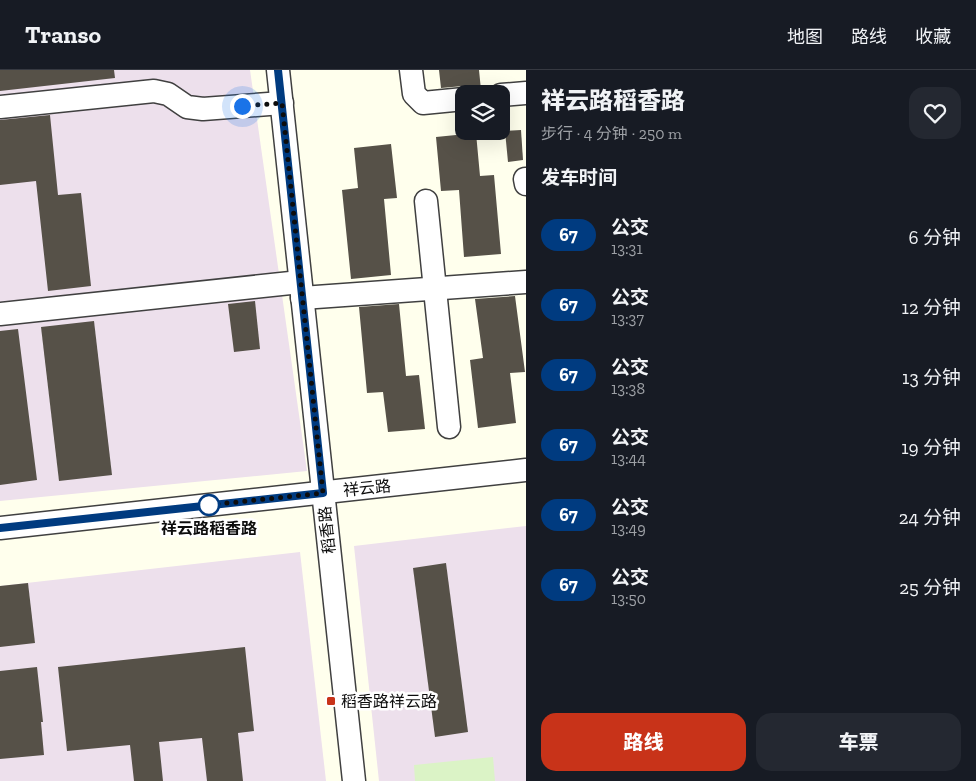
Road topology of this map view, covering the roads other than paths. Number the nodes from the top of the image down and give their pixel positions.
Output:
1 (278, 70) edge
2 (411, 70) edge
3 (526, 93) edge
4 (510, 94) edge
5 (455, 100) edge
6 (282, 103) junction
7 (0, 107) edge
8 (526, 179) edge
9 (526, 184) edge
10 (426, 201) dead end
11 (526, 282) edge
12 (435, 288) junction
13 (301, 290) junction
14 (0, 314) edge
15 (449, 426) dead end
16 (526, 470) edge
17 (323, 493) junction
18 (0, 528) edge
19 (354, 781) edge

1 - 6 street, 稻香路
2 - 5 street
3 - 4 street
6 - 7 street
6 - 13 street, 稻香路
8 - 9 street
10 - 12 street
11 - 12 street
12 - 13 street
12 - 15 street
13 - 14 street
13 - 17 street, 稻香路
16 - 17 street, 祥云路
17 - 18 street, 祥云路
17 - 19 street, 稻香路

